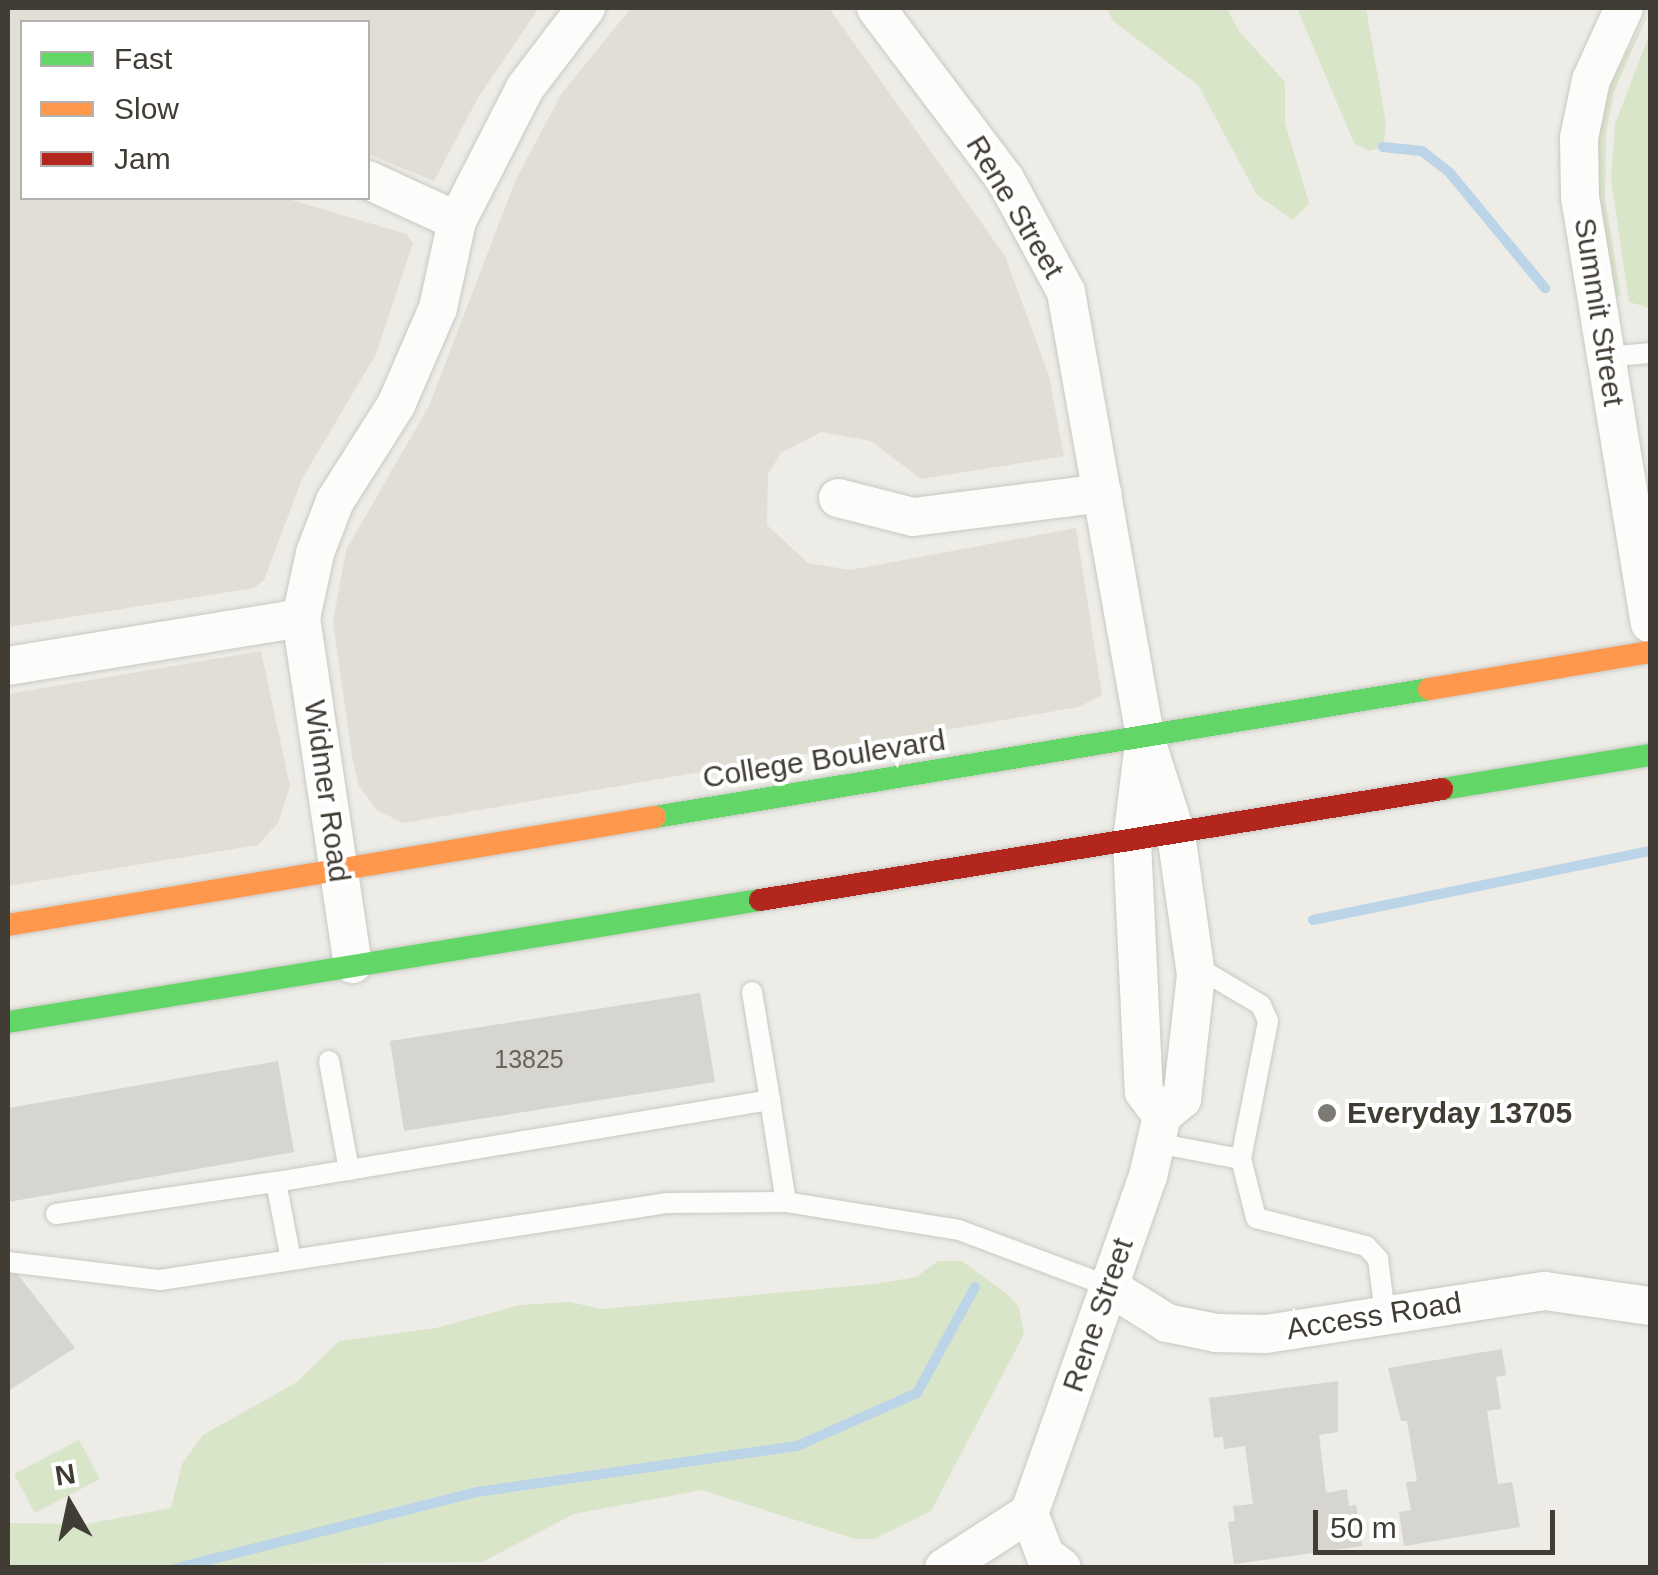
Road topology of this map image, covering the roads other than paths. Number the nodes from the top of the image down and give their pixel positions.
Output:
1 (586, 8) edge
2 (876, 8) edge
3 (1624, 8) edge
4 (370, 181) edge
5 (457, 221) junction
6 (1650, 353) edge
7 (1606, 357) junction
8 (1102, 494) junction
9 (838, 498) dead end
10 (302, 618) junction
11 (1650, 624) edge
12 (1650, 652) edge
13 (8, 666) edge
14 (1145, 737) junction
15 (1650, 755) edge
16 (1176, 834) junction
17 (1132, 841) junction
18 (337, 870) junction
19 (8, 925) edge
20 (353, 964) junction
21 (1194, 965) junction
22 (752, 992) dead end
23 (8, 1022) edge
24 (329, 1062) dead end
25 (770, 1100) junction
26 (1159, 1130) junction
27 (1241, 1159) junction
28 (349, 1170) junction
29 (276, 1182) junction
30 (786, 1202) junction
31 (56, 1214) dead end
32 (291, 1260) junction
33 (8, 1262) edge
34 (1108, 1286) junction
35 (1650, 1306) edge
36 (1386, 1314) junction
37 (1030, 1513) junction
38 (944, 1568) edge
39 (1062, 1568) edge

1 - 5 street
2 - 8 street, Rene Street
3 - 7 street, Summit Street
4 - 5 street
5 - 10 street
6 - 7 lane
7 - 11 street, Summit Street
8 - 9 street
8 - 14 street, Rene Street
10 - 13 street
10 - 18 street, Widmer Road
12 - 14 main road, College Boulevard
14 - 16 street, Rene Street
14 - 17 street, Rene Street
14 - 18 main road, College Boulevard
15 - 16 main road
16 - 17 main road
16 - 21 street, Rene Street
17 - 20 main road
17 - 26 street, Rene Street
18 - 19 main road, College Boulevard
18 - 20 street, Widmer Road
20 - 23 main road
21 - 26 street, Rene Street
21 - 27 lane
22 - 25 lane
24 - 28 lane
25 - 28 lane
25 - 30 lane
26 - 27 lane
26 - 34 street, Rene Street
27 - 36 lane
28 - 29 lane
29 - 31 lane
29 - 32 lane
30 - 32 lane
30 - 34 lane
32 - 33 lane
34 - 36 street, Access Road
34 - 37 street, Rene Street
35 - 36 street, Access Road
37 - 38 street
37 - 39 street

